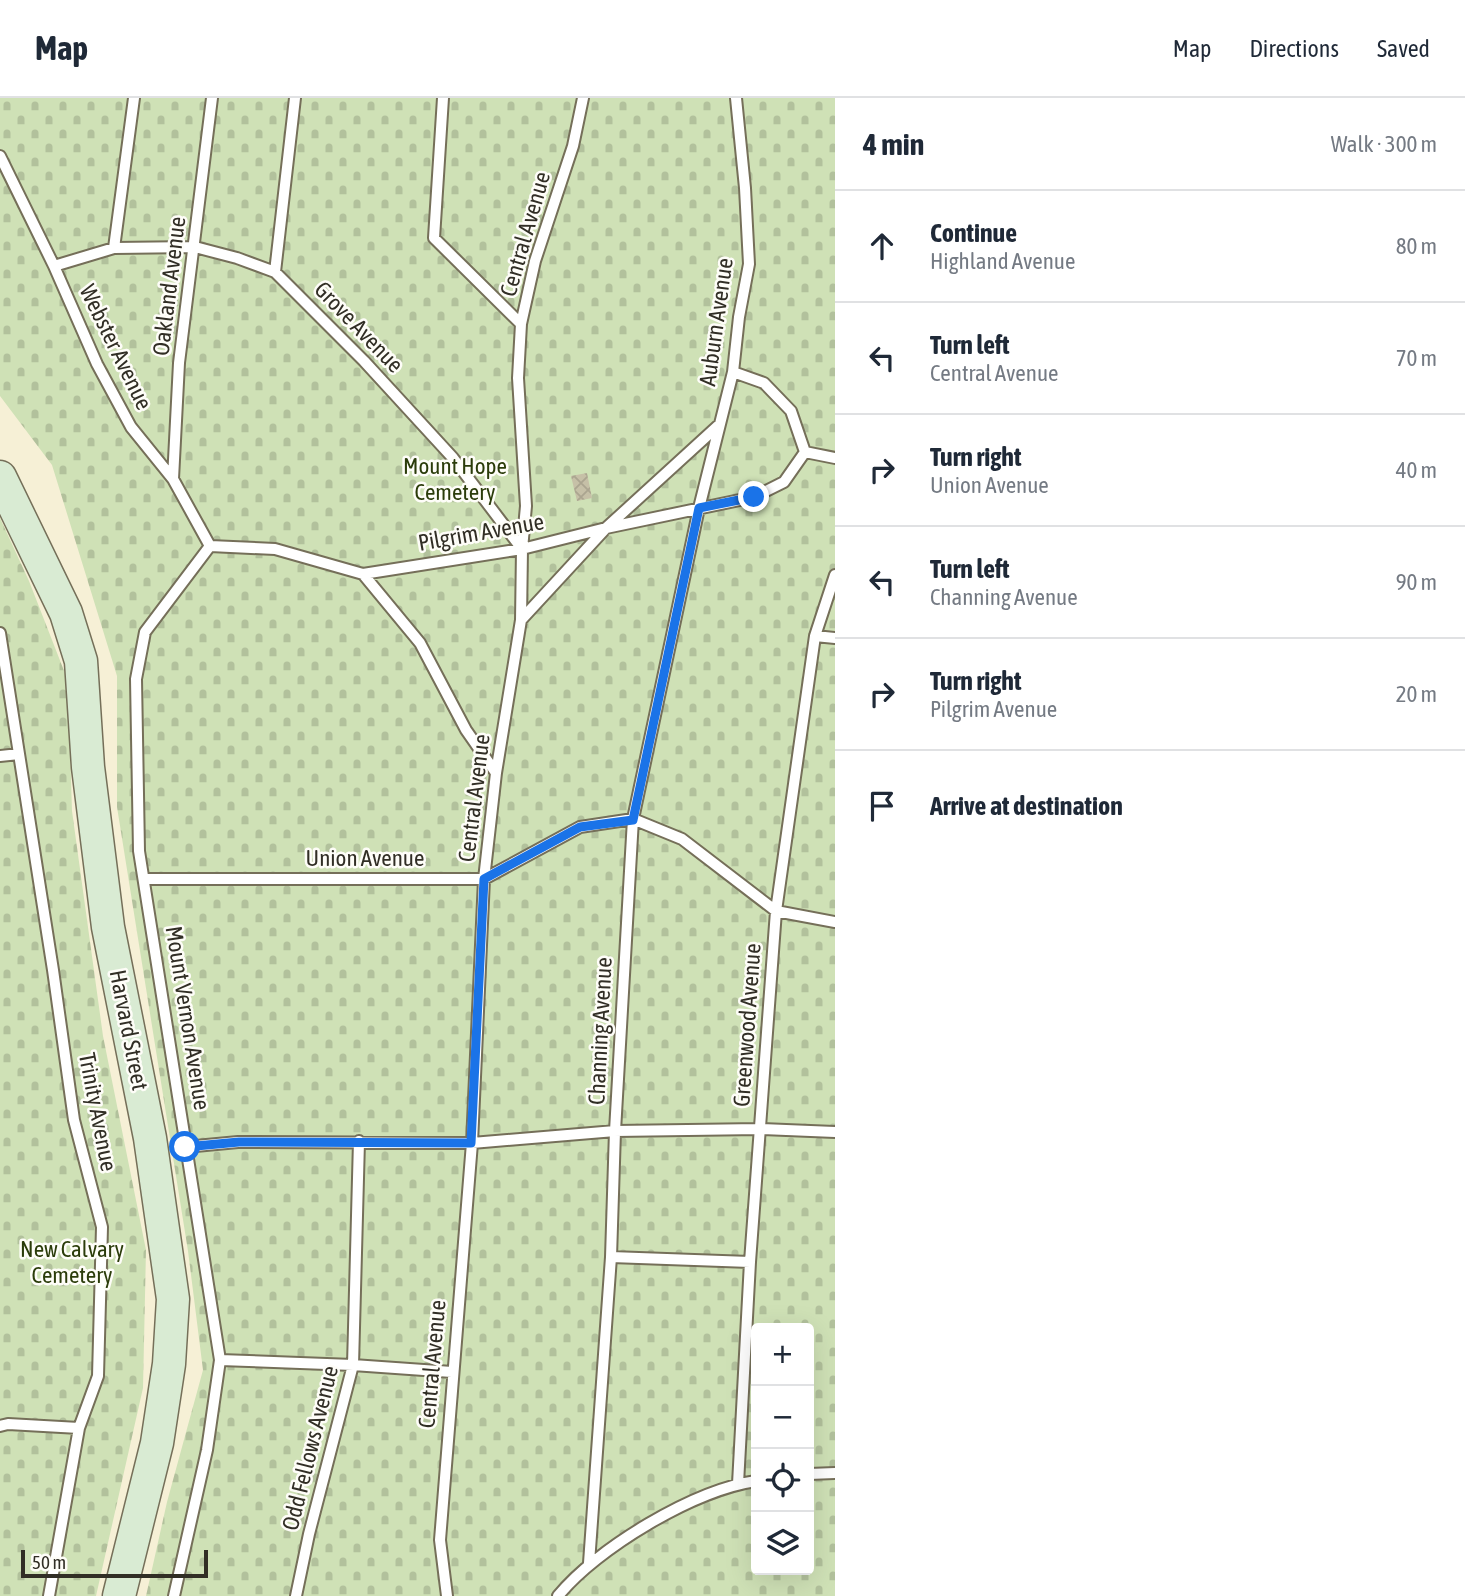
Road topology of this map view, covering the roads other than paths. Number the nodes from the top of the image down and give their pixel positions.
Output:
1 (134, 98) edge
2 (212, 98) edge
3 (295, 98) edge
4 (443, 98) edge
5 (583, 98) edge
6 (736, 98) edge
7 (0, 156) edge
8 (195, 247) junction
9 (114, 248) junction
10 (54, 266) junction
11 (275, 272) junction
12 (521, 324) junction
13 (733, 372) junction
14 (720, 424) junction
15 (805, 452) junction
16 (835, 458) edge
17 (0, 477) edge
18 (173, 479) junction
19 (699, 508) junction
20 (606, 528) junction
21 (210, 547) junction
22 (522, 549) junction
23 (363, 574) junction
24 (835, 575) edge
25 (521, 620) junction
26 (0, 633) edge
27 (815, 636) junction
28 (835, 638) edge
29 (19, 754) junction
30 (0, 756) edge
31 (496, 773) junction
32 (633, 820) junction
33 (145, 879) junction
34 (484, 879) junction
35 (776, 911) junction
36 (835, 922) edge
37 (761, 1129) junction
38 (615, 1131) junction
39 (835, 1132) edge
40 (359, 1141) junction
41 (471, 1143) junction
42 (185, 1147) junction
43 (611, 1257) junction
44 (750, 1262) junction
45 (220, 1360) junction
46 (354, 1365) junction
47 (452, 1372) junction
48 (0, 1426) edge
49 (79, 1428) junction
50 (835, 1473) edge
51 (814, 1474) edge
52 (751, 1482) edge
53 (738, 1484) junction
54 (589, 1563) junction
55 (49, 1596) edge
56 (119, 1596) edge
57 (174, 1596) edge
58 (296, 1596) edge
59 (447, 1596) edge
60 (558, 1596) edge

1 - 9 lane
2 - 8 lane, Oakland Avenue
3 - 11 lane
4 - 12 lane
5 - 12 lane, Central Avenue
6 - 13 lane, Auburn Avenue
7 - 10 lane, Webster Avenue
8 - 9 lane
8 - 11 lane
8 - 18 lane, Oakland Avenue
9 - 10 lane
10 - 18 lane, Webster Avenue
11 - 22 lane, Grove Avenue
12 - 22 lane, Central Avenue
13 - 14 lane, Auburn Avenue
13 - 15 lane
14 - 19 lane, Auburn Avenue
14 - 20 lane, Pilgrim Avenue
15 - 16 lane
15 - 19 lane, Pilgrim Avenue
17 - 56 main road, Harvard Street
18 - 21 lane, Webster Avenue
19 - 20 lane, Pilgrim Avenue
19 - 32 lane, Channing Avenue
20 - 22 lane, Pilgrim Avenue
20 - 25 lane, Pilgrim Avenue
21 - 23 lane, Pilgrim Avenue
21 - 33 lane, Mount Vernon Avenue
22 - 23 lane, Pilgrim Avenue
22 - 25 lane, Central Avenue
23 - 31 lane
24 - 27 lane, Greenwood Avenue
25 - 31 lane, Central Avenue
26 - 29 lane, Trinity Avenue
27 - 28 lane
27 - 35 lane, Greenwood Avenue
29 - 30 lane
29 - 49 lane, Trinity Avenue
31 - 34 lane, Central Avenue
32 - 34 lane, Union Avenue
32 - 35 lane, Union Avenue
32 - 38 lane, Channing Avenue
33 - 34 lane, Union Avenue
33 - 42 lane, Mount Vernon Avenue
34 - 41 lane, Central Avenue
35 - 36 lane, Union Avenue
35 - 37 lane, Greenwood Avenue
37 - 38 lane
37 - 39 lane
37 - 44 lane, Greenwood Avenue
38 - 41 lane
38 - 43 lane, Channing Avenue
40 - 41 lane
40 - 42 lane
40 - 46 lane, Odd Fellows Avenue
41 - 47 lane, Central Avenue
42 - 45 lane, Mount Vernon Avenue
43 - 44 lane
43 - 54 lane, Channing Avenue
44 - 53 lane, Greenwood Avenue
45 - 46 lane
45 - 57 lane, Mount Vernon Avenue
46 - 47 lane
46 - 58 lane, Odd Fellows Avenue
47 - 59 lane, Central Avenue
48 - 49 lane
49 - 55 lane, Trinity Avenue
50 - 51 lane
52 - 53 lane
53 - 54 lane
54 - 60 lane

